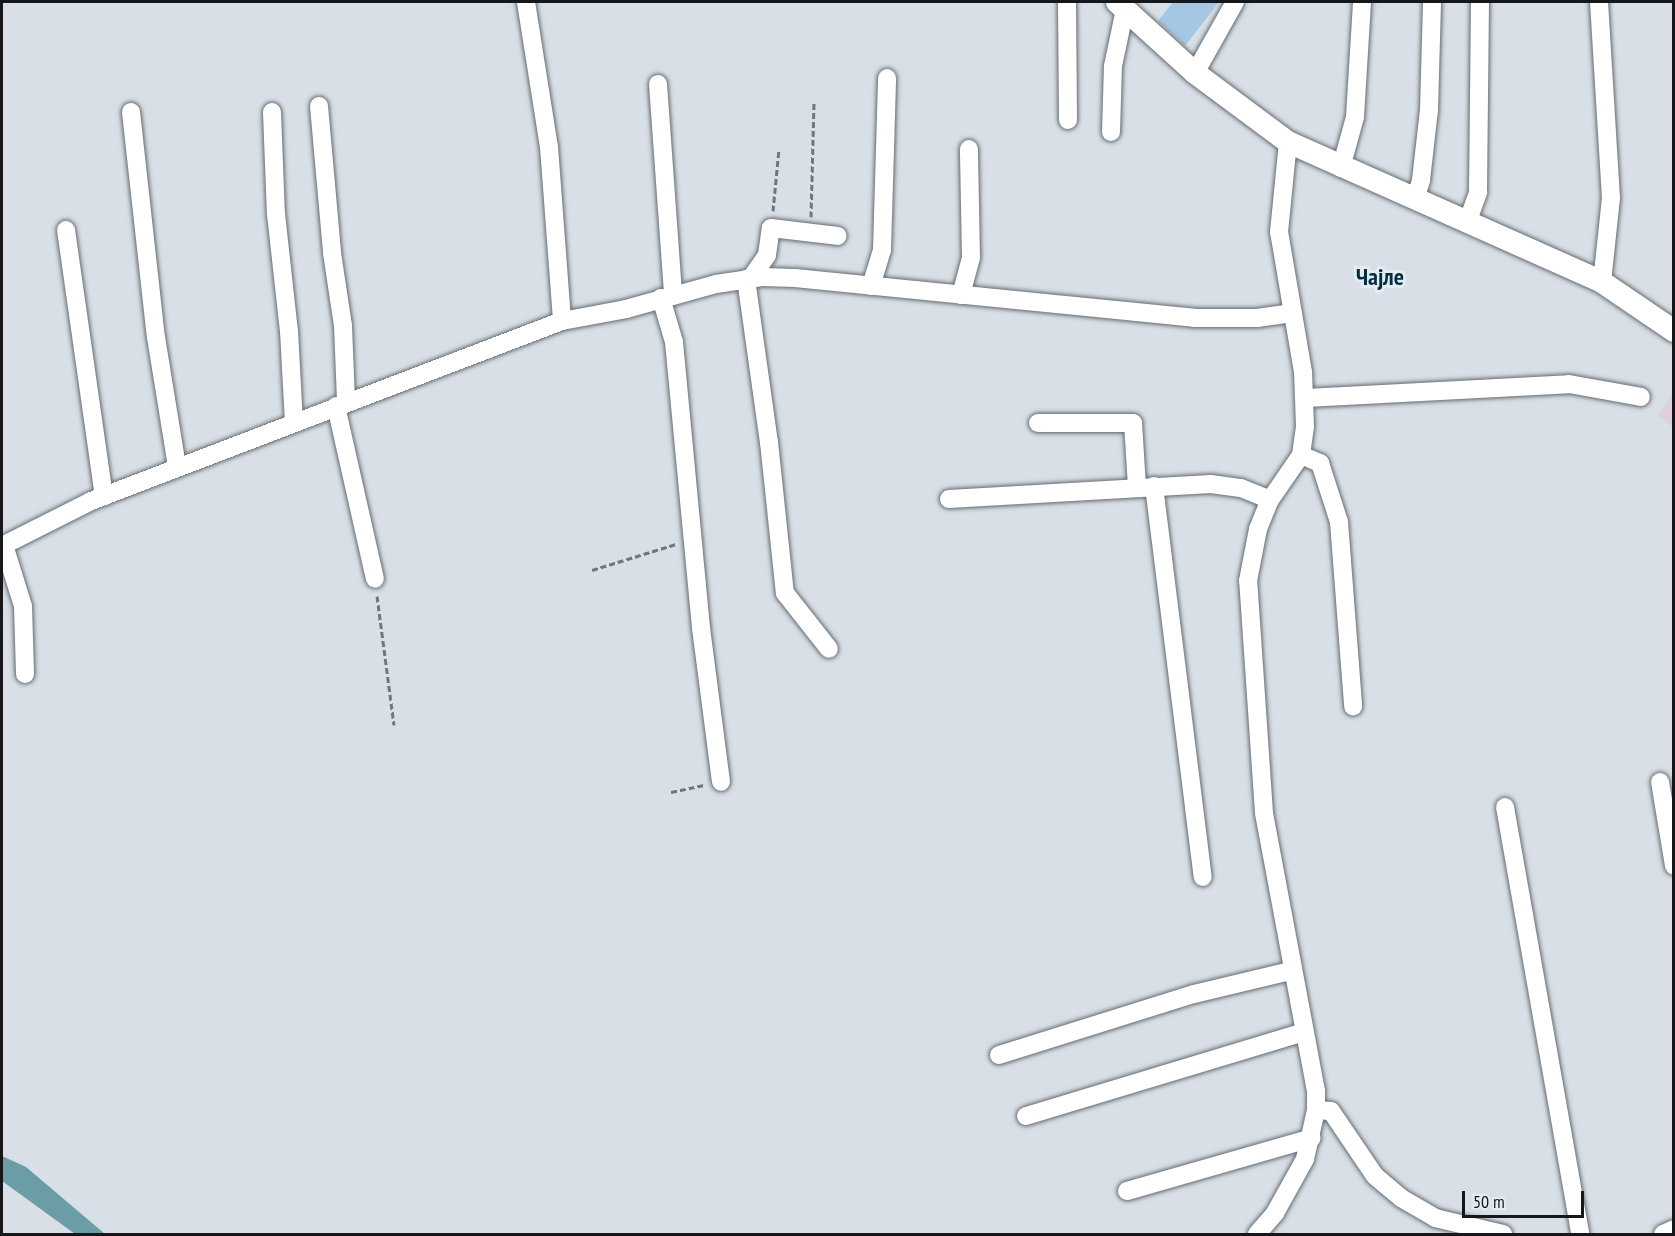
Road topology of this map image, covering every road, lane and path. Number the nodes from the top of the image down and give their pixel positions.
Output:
1 (526, 2) edge
2 (1067, 2) edge
3 (1235, 2) edge
4 (1362, 2) edge
5 (1432, 2) edge
6 (1480, 2) edge
7 (1599, 2) edge
8 (1121, 5) edge
9 (1195, 73) junction
10 (887, 78) dead end
11 (658, 84) dead end
12 (814, 102) dead end
13 (319, 106) dead end
14 (131, 112) dead end
15 (272, 112) dead end
16 (1068, 120) dead end
17 (1111, 132) dead end
18 (1288, 142) junction
19 (779, 149) dead end
20 (969, 149) dead end
21 (1341, 168) junction
22 (1415, 199) junction
23 (1467, 223) junction
24 (771, 228) junction
25 (66, 230) dead end
26 (810, 233) junction
27 (838, 236) dead end
28 (748, 278) junction
29 (1602, 282) junction
30 (871, 286) junction
31 (961, 295) junction
32 (667, 296) junction
33 (1293, 313) junction
34 (562, 321) junction
35 (1674, 332) edge
36 (1641, 397) dead end
37 (1306, 398) junction
38 (341, 404) junction
39 (294, 422) junction
40 (1038, 423) dead end
41 (1301, 455) junction
42 (177, 467) junction
43 (1146, 487) junction
44 (105, 496) junction
45 (949, 499) dead end
46 (1269, 500) junction
47 (693, 539) junction
48 (3, 545) edge
49 (592, 570) dead end
50 (375, 579) joint
51 (829, 649) dead end
52 (25, 674) dead end
53 (1353, 706) dead end
54 (394, 725) dead end
55 (721, 782) joint
56 (1660, 783) dead end
57 (671, 792) dead end
58 (1505, 807) dead end
59 (1674, 866) edge
60 (1203, 877) dead end
61 (1290, 971) junction
62 (1305, 1032) junction
63 (999, 1054) dead end
64 (1316, 1110) junction
65 (1026, 1116) dead end
66 (1312, 1138) junction
67 (1127, 1191) dead end
68 (1674, 1229) edge
69 (1257, 1234) edge
70 (1503, 1234) edge
71 (1581, 1234) edge
72 (1663, 1234) edge

1 - 34 street
2 - 16 street
3 - 9 street
4 - 21 street
5 - 22 street
6 - 23 street
7 - 29 street
8 - 9 main road
8 - 17 street
9 - 18 main road
10 - 30 street
11 - 32 street
12 - 26 path
13 - 38 street
14 - 42 street
15 - 39 street
18 - 21 main road
18 - 33 street
19 - 24 path
20 - 31 street
21 - 22 main road
22 - 23 main road
23 - 29 main road
24 - 26 street
24 - 28 street
25 - 44 street
26 - 27 street
28 - 30 street
28 - 32 street
28 - 51 street
29 - 35 main road
30 - 31 street
31 - 33 street
32 - 34 street
32 - 47 street
33 - 37 street
34 - 38 street
36 - 37 street
37 - 41 street
38 - 39 street
38 - 50 street
39 - 42 street
40 - 43 street
41 - 46 street
41 - 53 street
42 - 44 street
43 - 45 street
43 - 46 street
43 - 60 street
44 - 48 street
46 - 61 street
47 - 49 path
47 - 55 street
48 - 52 street
50 - 54 path
55 - 57 path
56 - 59 street
58 - 71 street
61 - 62 street
61 - 63 street
62 - 64 street
62 - 65 street
64 - 66 street
64 - 70 street
66 - 67 street
66 - 69 street
68 - 72 street

